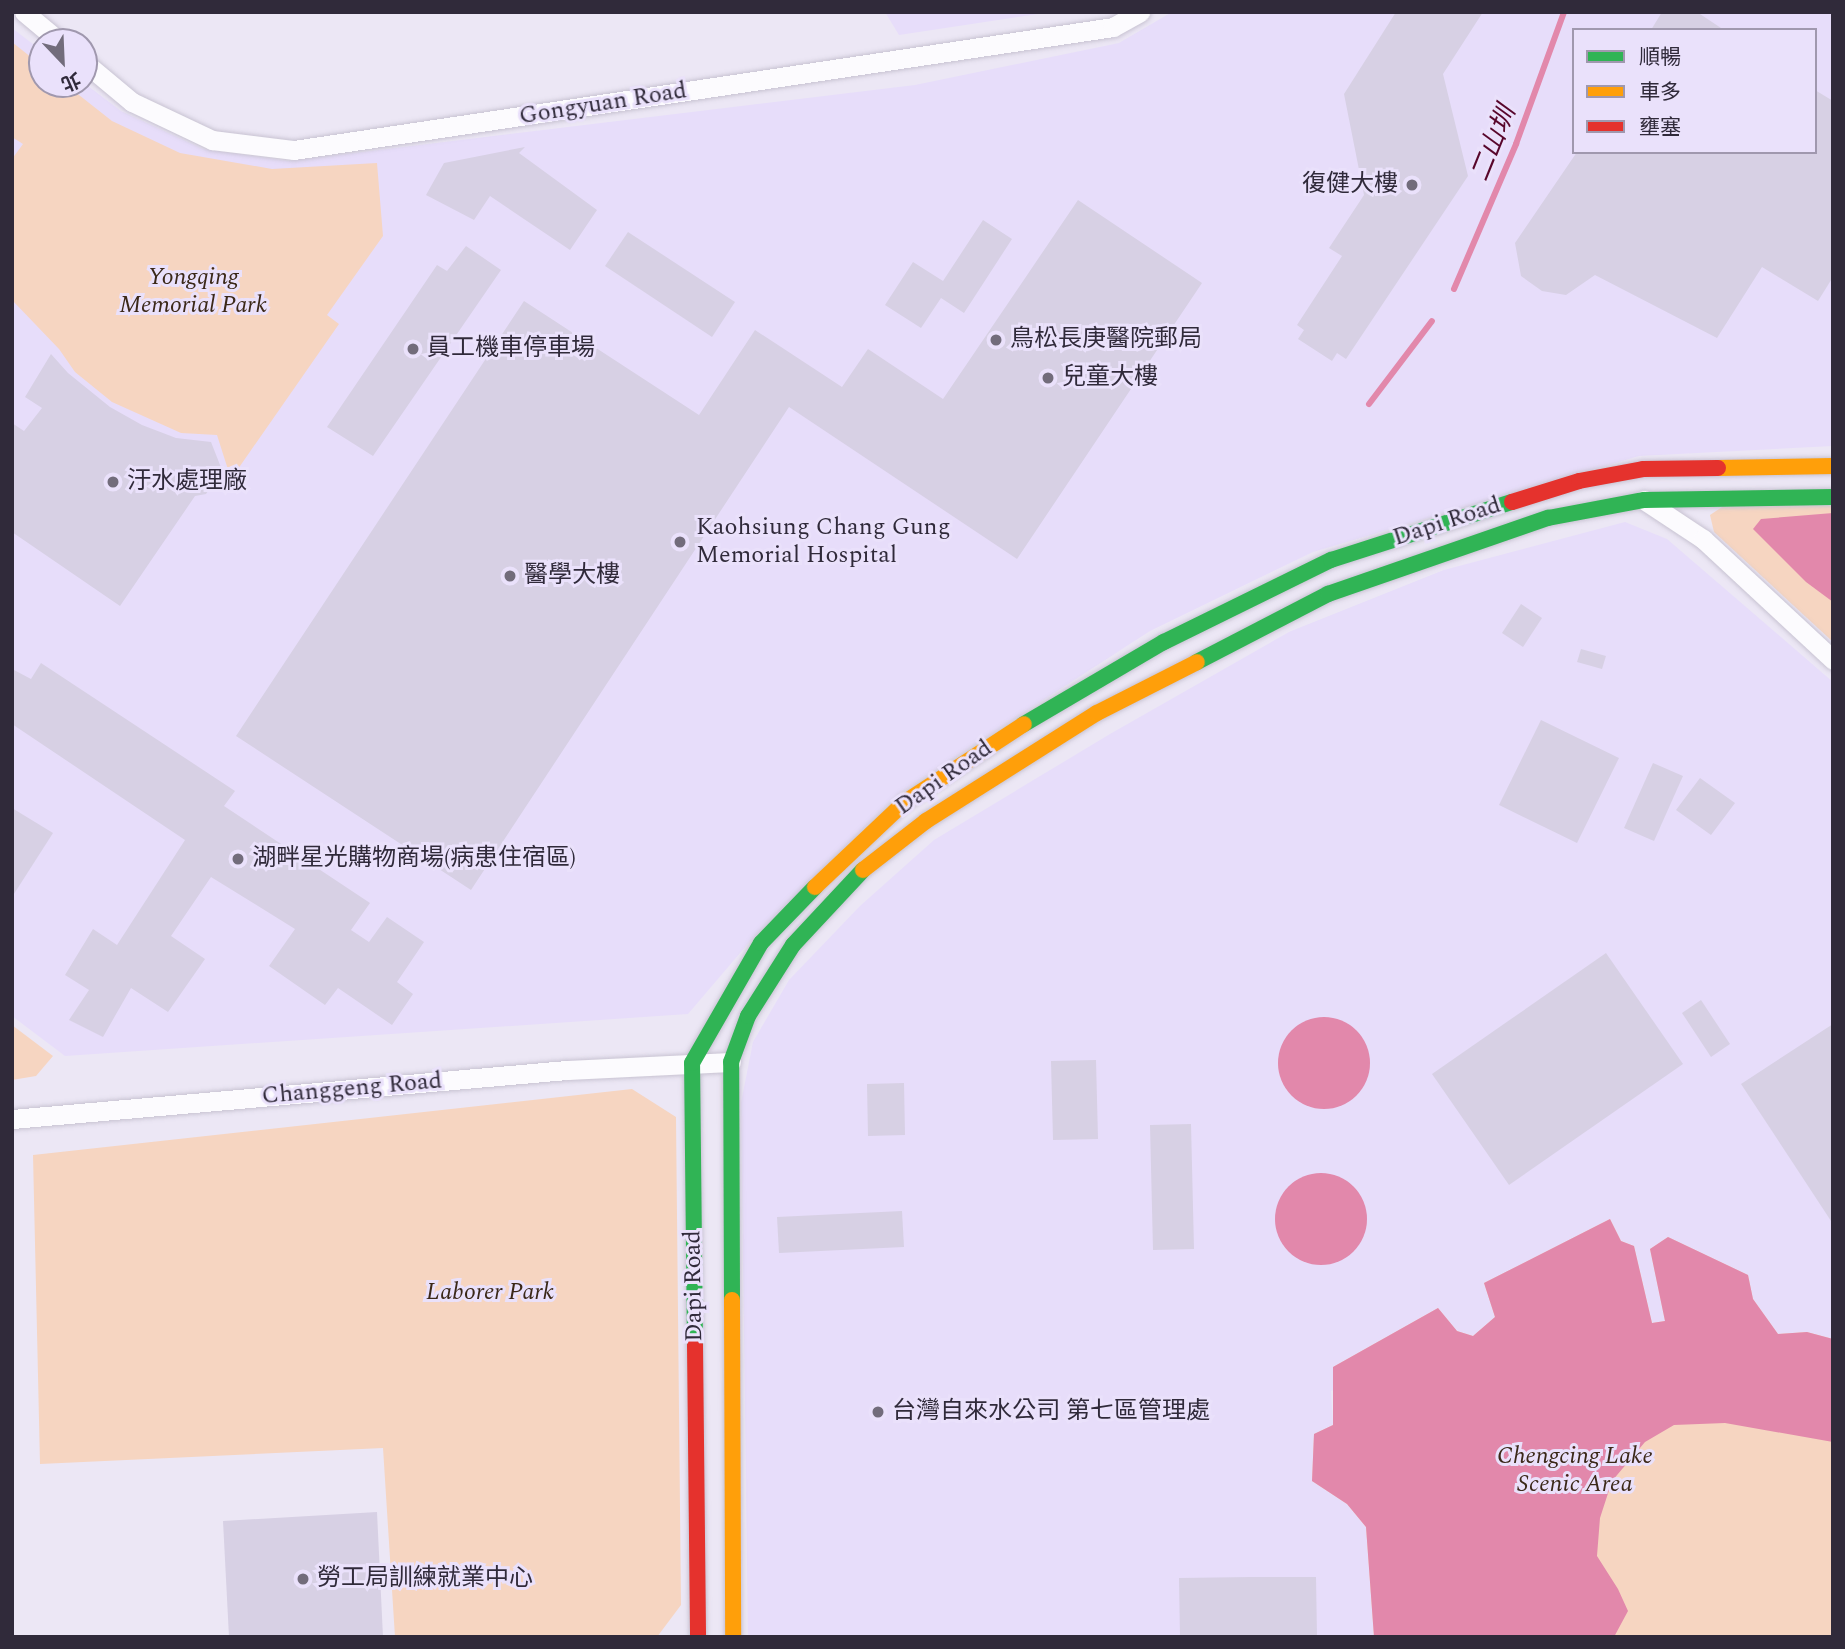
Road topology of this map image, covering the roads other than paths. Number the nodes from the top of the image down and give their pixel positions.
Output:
1 (24, 12) edge
2 (1140, 12) edge
3 (43, 28) edge
4 (98, 74) edge
5 (1833, 466) edge
6 (1833, 497) edge
7 (1644, 500) junction
8 (1833, 660) edge
9 (731, 1062) junction
10 (692, 1063) junction
11 (12, 1119) edge
12 (698, 1637) edge
13 (733, 1637) edge

1 - 3 street
2 - 4 street, Gongyuan Road
5 - 10 main road, Dapi Road
6 - 7 main road, Dapi Road
7 - 8 street
7 - 9 main road, Dapi Road
9 - 10 street, Changgeng Road
9 - 13 main road, Dapi Road
10 - 11 street, Changgeng Road
10 - 12 main road, Dapi Road

